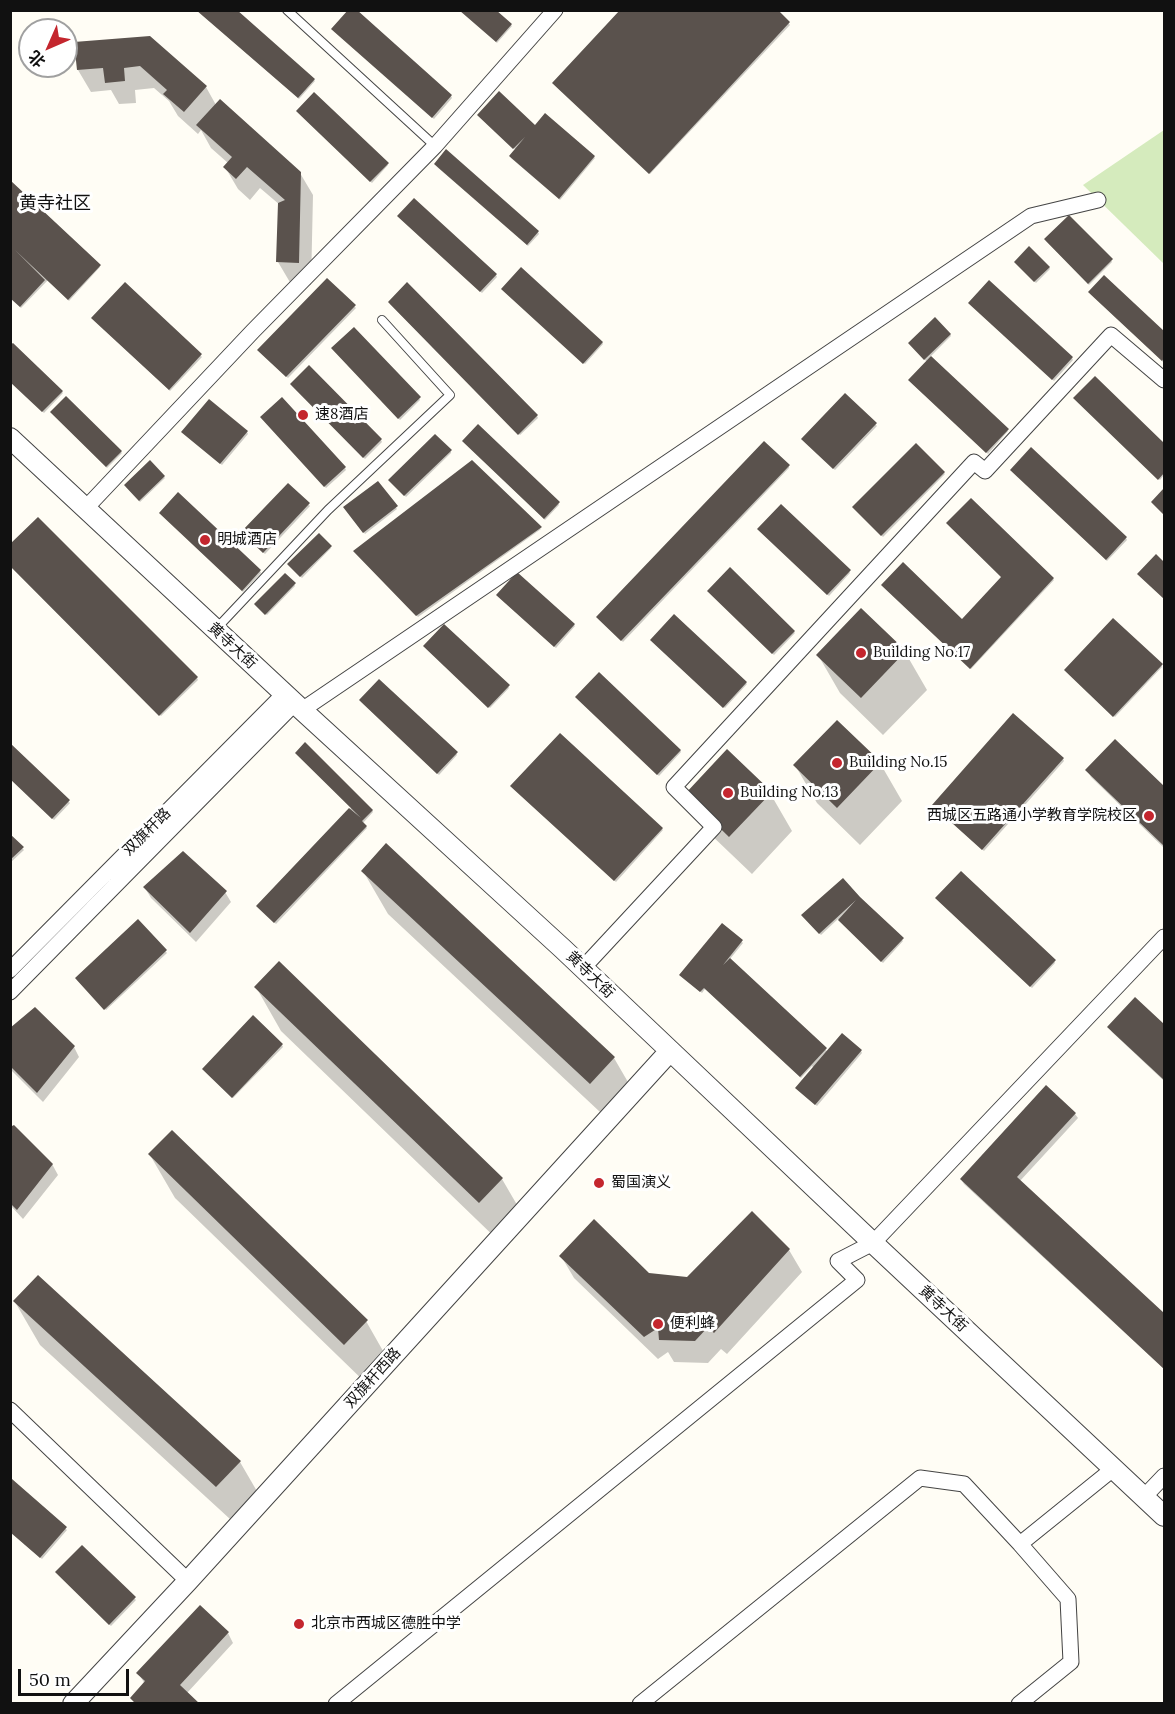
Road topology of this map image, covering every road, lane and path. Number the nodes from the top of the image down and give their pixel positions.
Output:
1 (287, 10) edge
2 (555, 10) edge
3 (435, 146) junction
4 (1098, 200) dead end
5 (382, 320) dead end
6 (1164, 380) edge
7 (10, 438) edge
8 (86, 509) junction
9 (215, 630) junction
10 (293, 702) junction
11 (1164, 937) edge
12 (583, 968) junction
13 (10, 970) edge
14 (10, 992) edge
15 (670, 1052) junction
16 (873, 1243) junction
17 (10, 1410) edge
18 (1113, 1469) junction
19 (1164, 1476) edge
20 (1144, 1497) junction
21 (1164, 1516) edge
22 (1020, 1544) junction
23 (188, 1581) junction
24 (73, 1704) edge
25 (336, 1704) edge
26 (640, 1704) edge
27 (1018, 1704) edge

1 - 3 lane
2 - 3 street
3 - 8 street
4 - 10 street
5 - 9 lane
6 - 12 street
7 - 8 street, 黄寺大街
8 - 9 street, 黄寺大街
9 - 10 street, 黄寺大街
10 - 12 street, 黄寺大街
10 - 13 street, 双旗杆路
10 - 14 street
11 - 16 street
12 - 15 street, 黄寺大街
15 - 16 street, 黄寺大街
15 - 23 street, 双旗杆西路
16 - 18 street, 黄寺大街
16 - 25 street
17 - 23 street
18 - 20 street, 黄寺大街
18 - 22 street
19 - 20 street
20 - 21 street, 黄寺大街
22 - 26 street
22 - 27 street
23 - 24 street, 双旗杆西路

